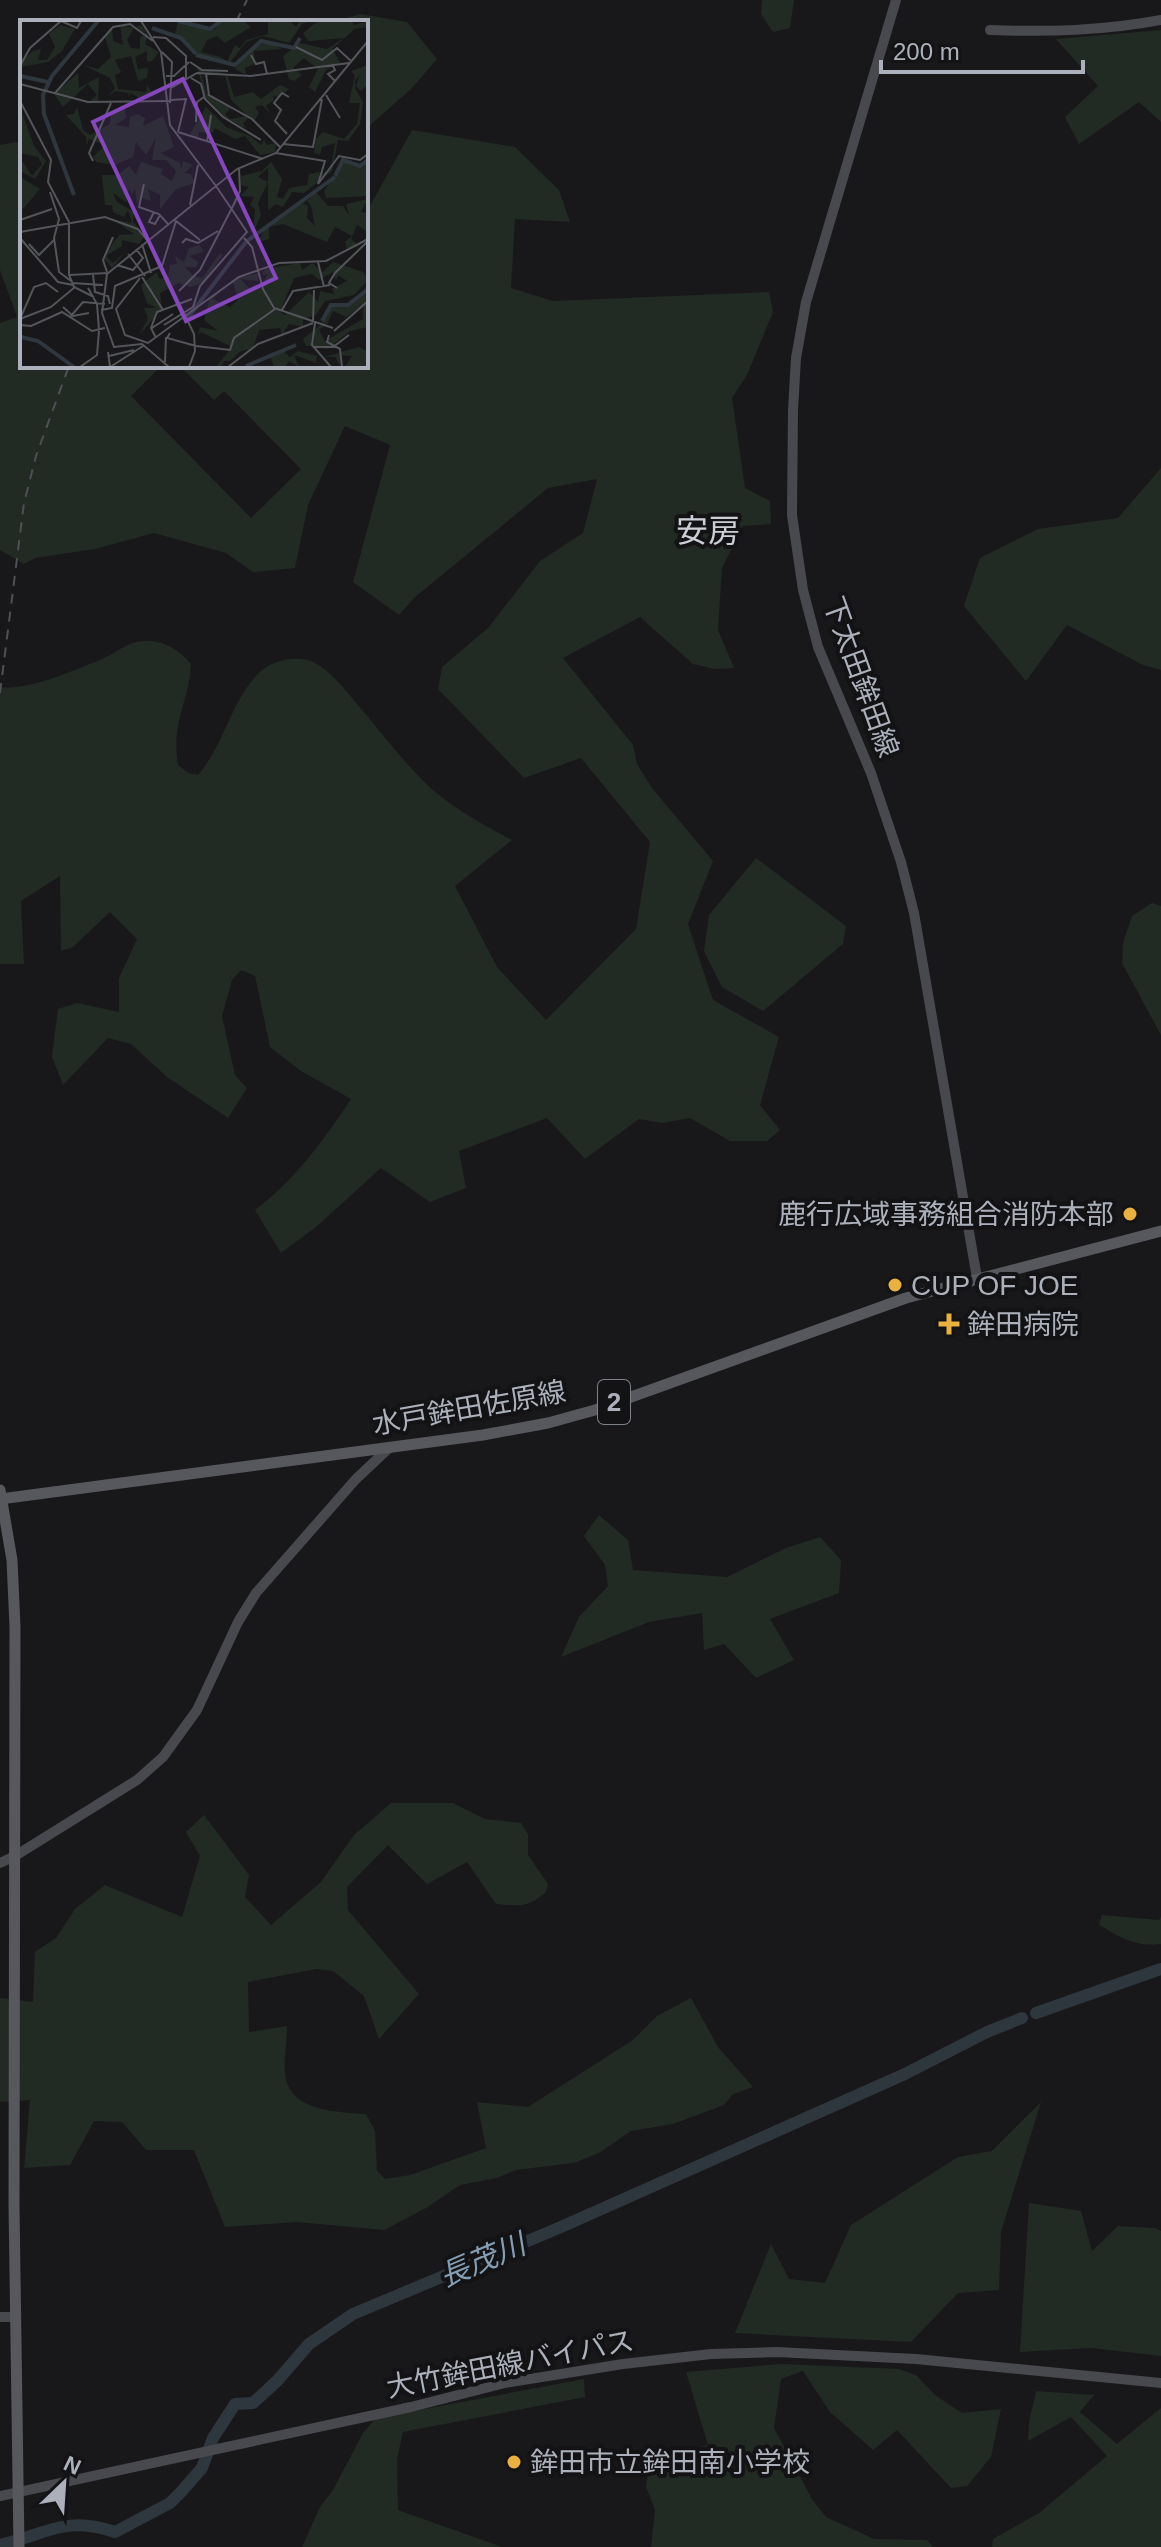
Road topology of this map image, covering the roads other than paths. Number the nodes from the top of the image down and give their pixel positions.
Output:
1 (896, 0) edge
2 (1161, 20) edge
3 (990, 30) dead end
4 (1161, 1231) edge
5 (977, 1278) junction
6 (389, 1448) junction
7 (1, 1496) edge
8 (15, 1856) junction
9 (0, 1863) edge
10 (0, 2317) edge
11 (15, 2317) junction
12 (1161, 2383) edge
13 (19, 2492) junction
14 (0, 2496) edge
15 (19, 2546) edge

1 - 5 main road, 下太田鉾田線
2 - 3 main road
4 - 5 main road, 水戸鉾田佐原線 / 2
5 - 6 main road, 水戸鉾田佐原線 / 2
6 - 7 main road, 水戸鉾田佐原線 / 2
6 - 8 main road
7 - 8 main road
8 - 9 main road
8 - 11 main road
10 - 11 main road
11 - 13 main road
12 - 13 main road, 大竹鉾田線バイパス
13 - 14 main road, 大竹鉾田線バイパス
13 - 15 main road

